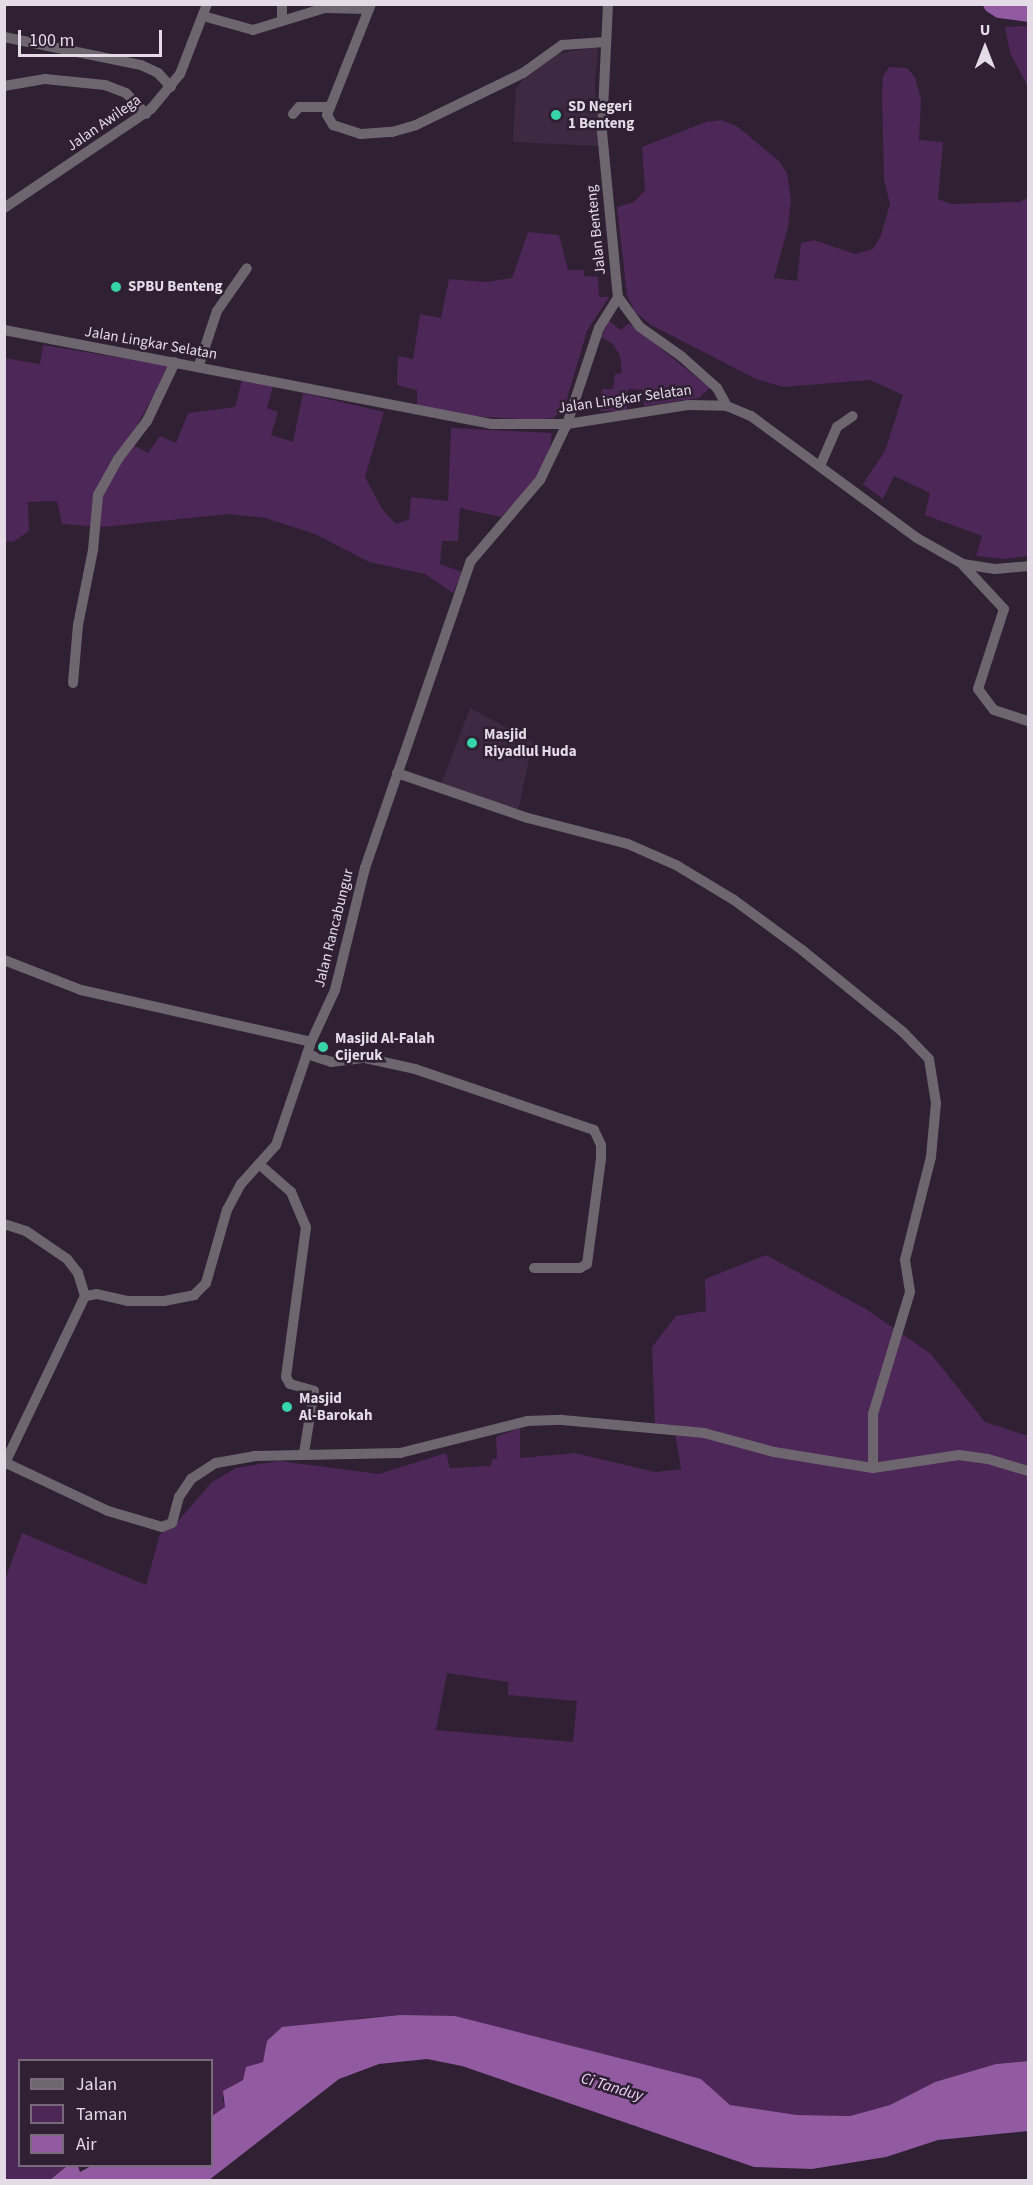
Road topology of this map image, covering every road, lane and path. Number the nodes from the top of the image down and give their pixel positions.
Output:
1 (207, 4) edge
2 (282, 4) edge
3 (608, 4) edge
4 (370, 7) edge
5 (203, 16) junction
6 (282, 20) junction
7 (4, 37) edge
8 (605, 42) junction
9 (4, 86) edge
10 (171, 87) junction
11 (328, 108) junction
12 (146, 114) junction
13 (293, 114) dead end
14 (4, 208) edge
15 (247, 268) dead end
16 (618, 297) junction
17 (4, 330) edge
18 (175, 362) junction
19 (199, 365) junction
20 (727, 406) junction
21 (853, 416) dead end
22 (567, 424) junction
23 (820, 466) junction
24 (963, 564) junction
25 (1029, 566) edge
26 (73, 683) dead end
27 (1029, 721) edge
28 (398, 773) junction
29 (4, 960) edge
30 (311, 1042) junction
31 (308, 1054) junction
32 (259, 1164) junction
33 (4, 1224) edge
34 (534, 1268) dead end
35 (85, 1296) junction
36 (304, 1453) junction
37 (5, 1463) edge
38 (873, 1468) junction
39 (1029, 1471) edge

1 - 5 street, Jalan Awilega
2 - 6 street
3 - 8 street, Jalan Benteng
4 - 6 street
4 - 11 street
5 - 6 street
5 - 10 street, Jalan Awilega
7 - 10 street
8 - 11 street
8 - 16 street, Jalan Benteng
9 - 12 street
10 - 12 street, Jalan Awilega
11 - 13 street
12 - 14 street, Jalan Awilega
15 - 19 street
16 - 20 street
16 - 22 street, Jalan Rancabungur
17 - 18 street, Jalan Lingkar Selatan
18 - 19 street, Jalan Lingkar Selatan
18 - 26 street
19 - 22 street, Jalan Lingkar Selatan
20 - 22 street, Jalan Lingkar Selatan
20 - 23 street, Jalan Lingkar Selatan
21 - 23 street
22 - 28 street, Jalan Rancabungur
23 - 24 street, Jalan Lingkar Selatan
24 - 25 street, Jalan Lingkar Selatan
24 - 27 street
28 - 30 street, Jalan Rancabungur
28 - 38 street
29 - 30 street
30 - 31 street, Jalan Rancabungur
31 - 32 street, Jalan Rancabungur
31 - 34 street
32 - 35 street, Jalan Rancabungur
32 - 36 street
33 - 35 street
35 - 37 street
36 - 37 street
36 - 38 street
38 - 39 street

